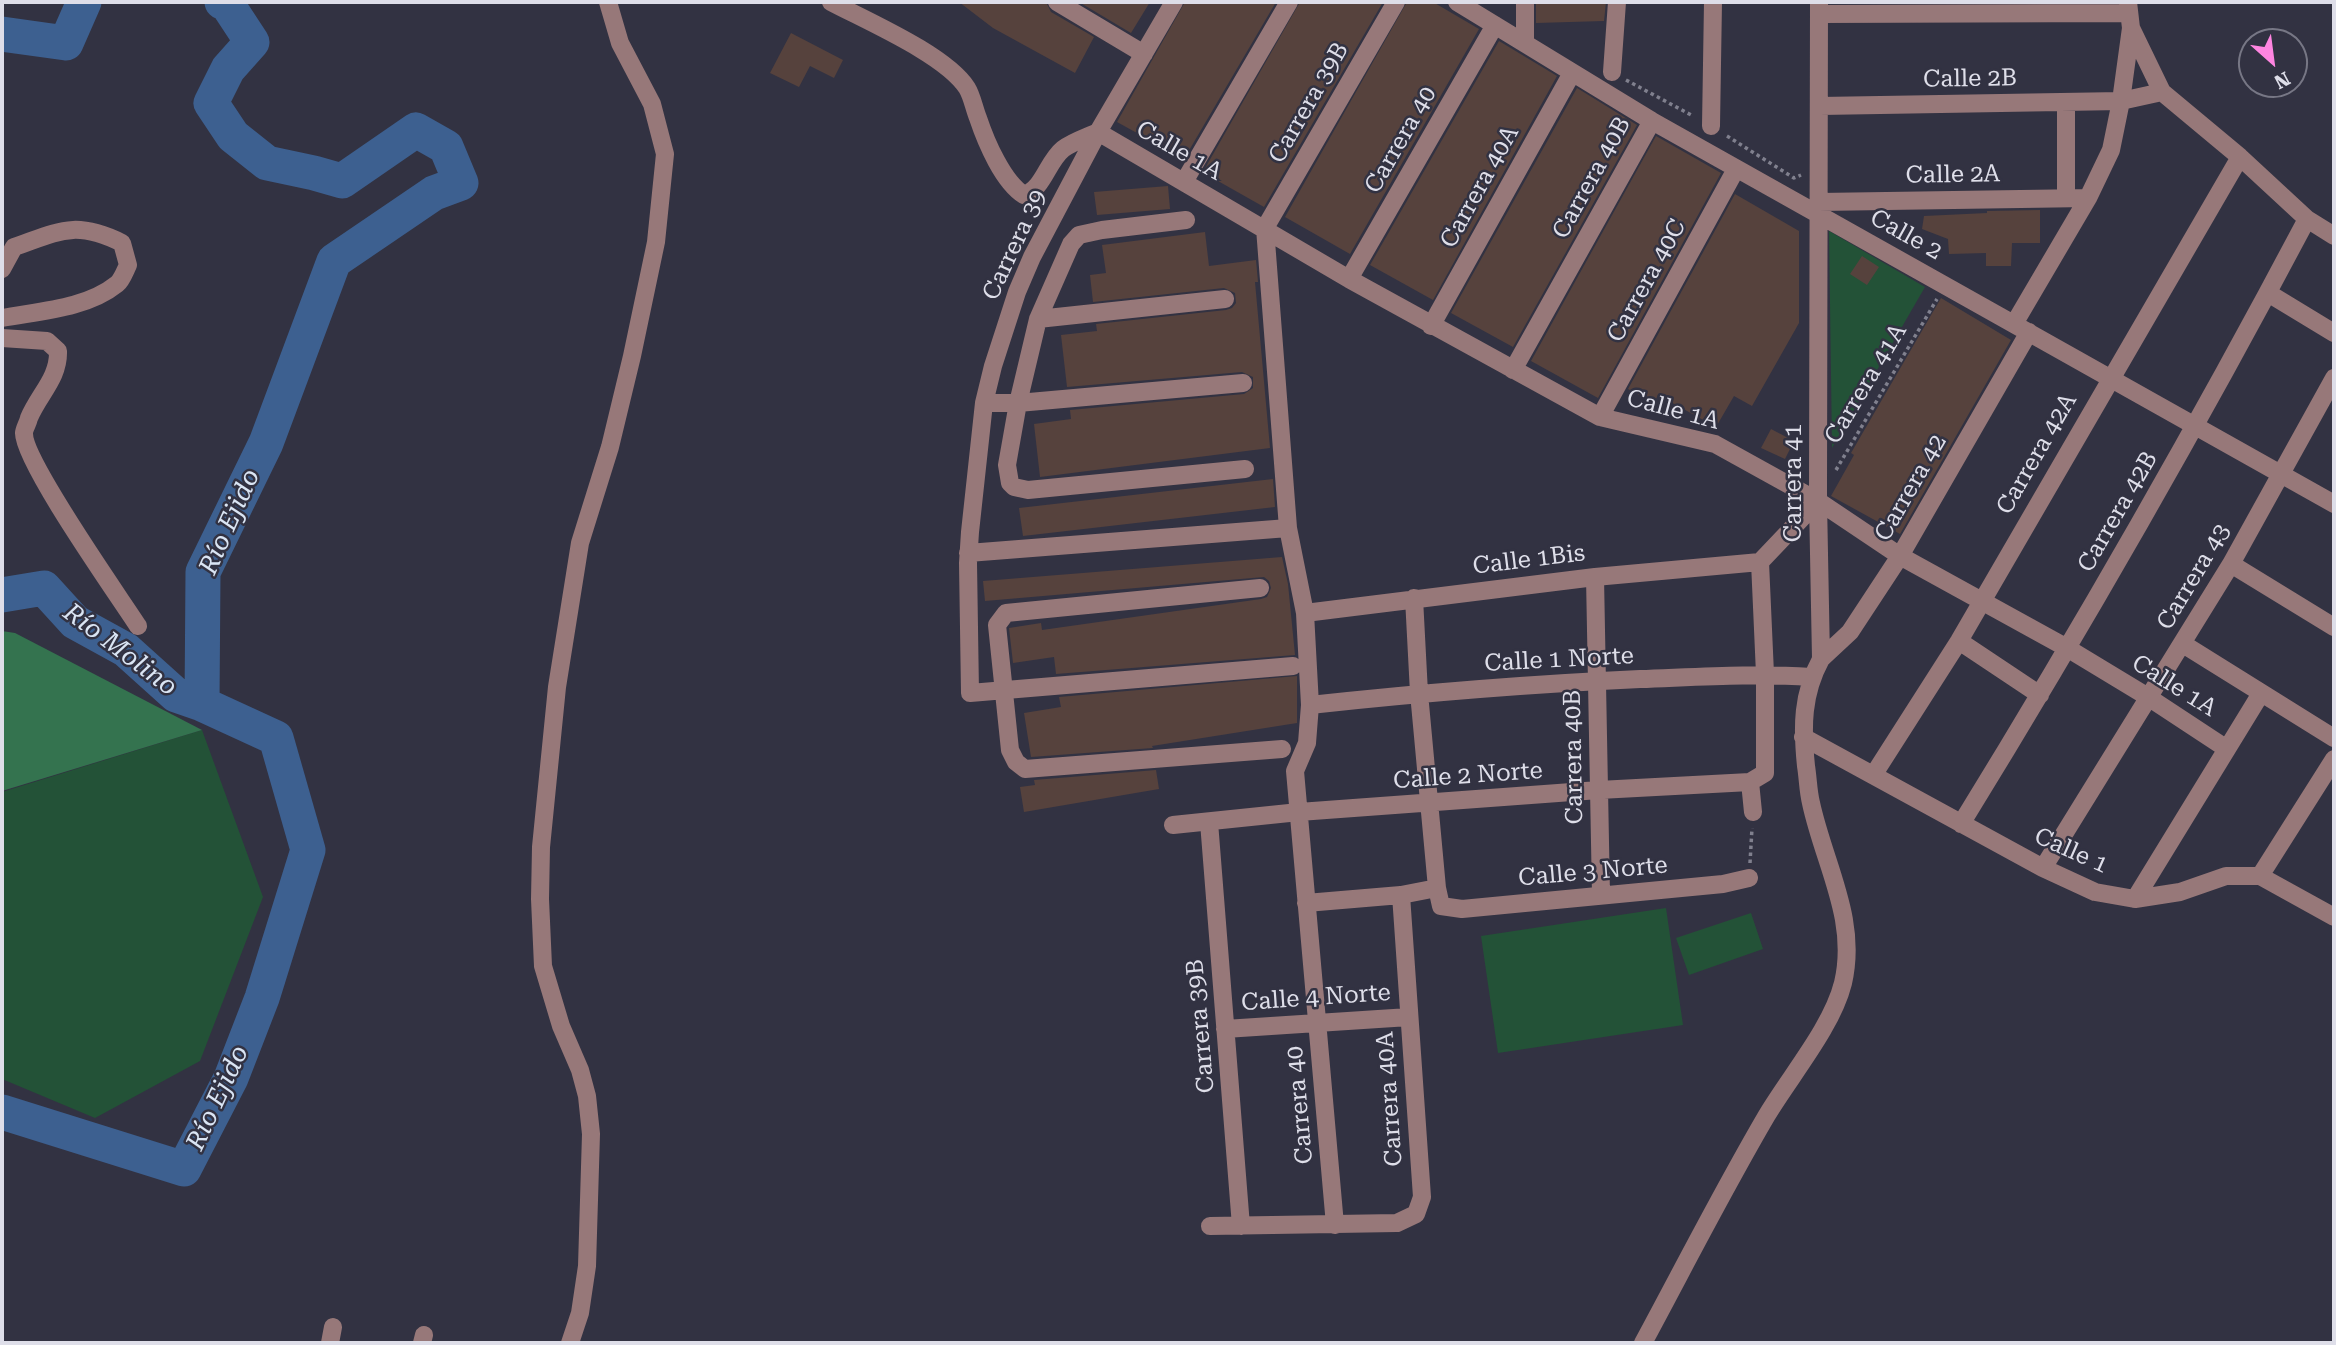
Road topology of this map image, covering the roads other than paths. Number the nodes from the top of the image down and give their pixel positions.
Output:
1 (608, 2) edge
2 (831, 2) edge
3 (1057, 2) edge
4 (1174, 2) edge
5 (1289, 2) edge
6 (1396, 2) edge
7 (1457, 2) edge
8 (1525, 2) edge
9 (1617, 2) edge
10 (1713, 2) edge
11 (1819, 8) edge
12 (2130, 14) edge
13 (1495, 25) junction
14 (1525, 42) junction
15 (1144, 54) junction
16 (1612, 72) dead end
17 (1572, 73) junction
18 (2162, 92) junction
19 (2121, 101) junction
20 (2066, 102) junction
21 (1819, 106) junction
22 (1652, 121) junction
23 (1711, 126) dead end
24 (1098, 132) junction
25 (2239, 157) junction
26 (1736, 169) junction
27 (1184, 182) junction
28 (2066, 198) junction
29 (2088, 198) junction
30 (1819, 208) junction
31 (2307, 219) junction
32 (1186, 220) dead end
33 (1265, 228) junction
34 (2334, 236) edge
35 (2, 270) edge
36 (1349, 279) junction
37 (2268, 293) junction
38 (1225, 299) dead end
39 (2, 318) edge
40 (1038, 319) junction
41 (1431, 326) junction
42 (2022, 328) junction
43 (2334, 333) edge
44 (2, 338) edge
45 (1513, 370) junction
46 (2110, 377) junction
47 (2334, 378) edge
48 (1243, 383) dead end
49 (985, 403) junction
50 (1018, 403) junction
51 (1600, 416) junction
52 (2196, 425) junction
53 (1245, 469) dead end
54 (2281, 476) junction
55 (1818, 501) junction
56 (2334, 504) edge
57 (1288, 528) junction
58 (968, 553) junction
59 (1900, 556) junction
60 (1760, 562) junction
61 (2231, 564) junction
62 (1595, 576) junction
63 (1260, 588) dead end
64 (1414, 598) junction
65 (1981, 601) junction
66 (1305, 612) junction
67 (138, 626) dead end
68 (2334, 627) edge
69 (1959, 641) junction
70 (2182, 645) junction
71 (2067, 649) junction
72 (1821, 659) junction
73 (1293, 666) dead end
74 (1765, 674) junction
75 (1811, 677) junction
76 (1597, 681) junction
77 (1004, 690) junction
78 (1419, 693) junction
79 (2040, 695) junction
80 (2260, 695) junction
81 (2148, 697) junction
82 (1310, 705) junction
83 (1803, 737) junction
84 (2334, 738) edge
85 (1282, 749) dead end
86 (2227, 749) junction
87 (2334, 759) edge
88 (1874, 774) junction
89 (1758, 777) junction
90 (1599, 790) junction
91 (1430, 803) junction
92 (1753, 812) road end
93 (1299, 813) junction
94 (1209, 822) junction
95 (1961, 824) junction
96 (1173, 825) dead end
97 (2043, 868) junction
98 (2260, 876) junction
99 (1749, 878) road end
100 (1401, 895) junction
101 (1601, 895) junction
102 (1439, 897) junction
103 (2135, 899) junction
104 (1306, 903) junction
105 (2334, 917) edge
106 (1409, 1017) junction
107 (1317, 1021) junction
108 (1226, 1029) junction
109 (1335, 1225) junction
110 (1210, 1226) dead end
111 (1241, 1226) junction
112 (570, 1343) edge
113 (1643, 1343) edge

1 - 112 street
2 - 24 street
3 - 15 street
4 - 15 street, Carrera 39
5 - 27 street
6 - 33 street, Carrera 39B
7 - 13 street, Calle 2
8 - 14 street
9 - 16 street
10 - 23 street
11 - 12 street
11 - 21 street, Carrera 41
12 - 18 street
12 - 19 street, Carrera 42
13 - 14 street, Calle 2
13 - 36 street, Carrera 40
14 - 17 street, Calle 2
15 - 24 street, Carrera 39
17 - 22 street, Calle 2
17 - 41 street, Carrera 40A
18 - 19 street
18 - 25 street
19 - 20 street, Calle 2B
19 - 29 street, Carrera 42
20 - 21 street, Calle 2B
20 - 28 street
21 - 30 street, Carrera 41
22 - 26 street, Calle 2
22 - 45 street, Carrera 40B
24 - 27 street, Calle 1A
24 - 49 street, Carrera 39
25 - 31 street
25 - 46 street, Carrera 42A
26 - 30 street, Calle 2
26 - 51 street, Carrera 40C
27 - 33 street, Calle 1A
28 - 29 street, Calle 2A
28 - 30 street, Calle 2A
29 - 42 street, Carrera 42
30 - 42 street, Calle 2
30 - 55 street, Carrera 41
31 - 34 street
31 - 37 street, Carrera 42B
32 - 40 street
33 - 36 street, Calle 1A
33 - 57 street
35 - 39 street
36 - 41 street, Calle 1A
37 - 43 street
37 - 52 street, Carrera 42B
38 - 40 street
40 - 50 street
41 - 45 street, Calle 1A
42 - 46 street, Calle 2
42 - 59 street, Carrera 42
44 - 67 street
45 - 51 street, Calle 1A
46 - 52 street, Calle 2
46 - 65 street, Carrera 42A
47 - 54 street, Carrera 43
48 - 50 street
49 - 50 street
49 - 58 street, Carrera 39
50 - 53 street
51 - 55 street, Calle 1A
52 - 54 street, Calle 2
52 - 71 street, Carrera 42B
54 - 56 street, Calle 2
54 - 61 street, Carrera 43
55 - 59 street, Calle 1A
55 - 60 street
55 - 72 street, Carrera 41
57 - 58 street
57 - 66 street
58 - 77 street, Carrera 39
59 - 65 street, Calle 1A
59 - 72 street, Carrera 42
60 - 62 street, Calle 1Bis
60 - 74 street
61 - 68 street
61 - 70 street, Carrera 43
62 - 64 street, Calle 1Bis
62 - 76 street, Carrera 40B
63 - 77 street
64 - 66 street, Calle 1Bis
64 - 78 street
65 - 69 street, Carrera 42A
65 - 71 street, Calle 1A
66 - 82 street
69 - 79 street
69 - 88 street, Carrera 42A
70 - 80 street, Calle 1A
70 - 81 street, Carrera 43
71 - 79 street, Carrera 42B
71 - 81 street, Calle 1A
72 - 75 street
73 - 77 street
74 - 75 street, Calle 1 Norte
74 - 76 street, Calle 1 Norte
74 - 89 street
75 - 83 street
76 - 78 street, Calle 1 Norte
76 - 90 street, Carrera 40B
77 - 85 street
78 - 82 street, Calle 1 Norte
78 - 91 street
79 - 95 street, Carrera 42B
80 - 84 street, Calle 1A
80 - 86 street
81 - 86 street, Calle 1A
81 - 97 street, Carrera 43
82 - 93 street, Carrera 40
83 - 88 street, Calle 1
83 - 113 street
86 - 103 street
87 - 98 street
88 - 95 street, Calle 1
89 - 90 street, Calle 2 Norte
89 - 92 street
90 - 91 street, Calle 2 Norte
90 - 101 street, Carrera 40B
91 - 93 street, Calle 2 Norte
91 - 102 street
93 - 94 street, Calle 2 Norte
93 - 104 street, Carrera 40
94 - 96 street, Calle 2 Norte
94 - 108 street, Carrera 39B
95 - 97 street, Calle 1
97 - 103 street, Calle 1
98 - 103 street, Calle 1
98 - 105 street, Calle 1
99 - 101 street, Calle 3 Norte
100 - 102 street, Calle 3 Norte
100 - 104 street, Calle 3 Norte
100 - 106 street, Carrera 40A
101 - 102 street, Calle 3 Norte
104 - 107 street, Carrera 40
106 - 107 street, Calle 4 Norte
106 - 109 street, Carrera 40A
107 - 108 street, Calle 4 Norte
107 - 109 street, Carrera 40
108 - 111 street, Carrera 39B
109 - 111 street
110 - 111 street

